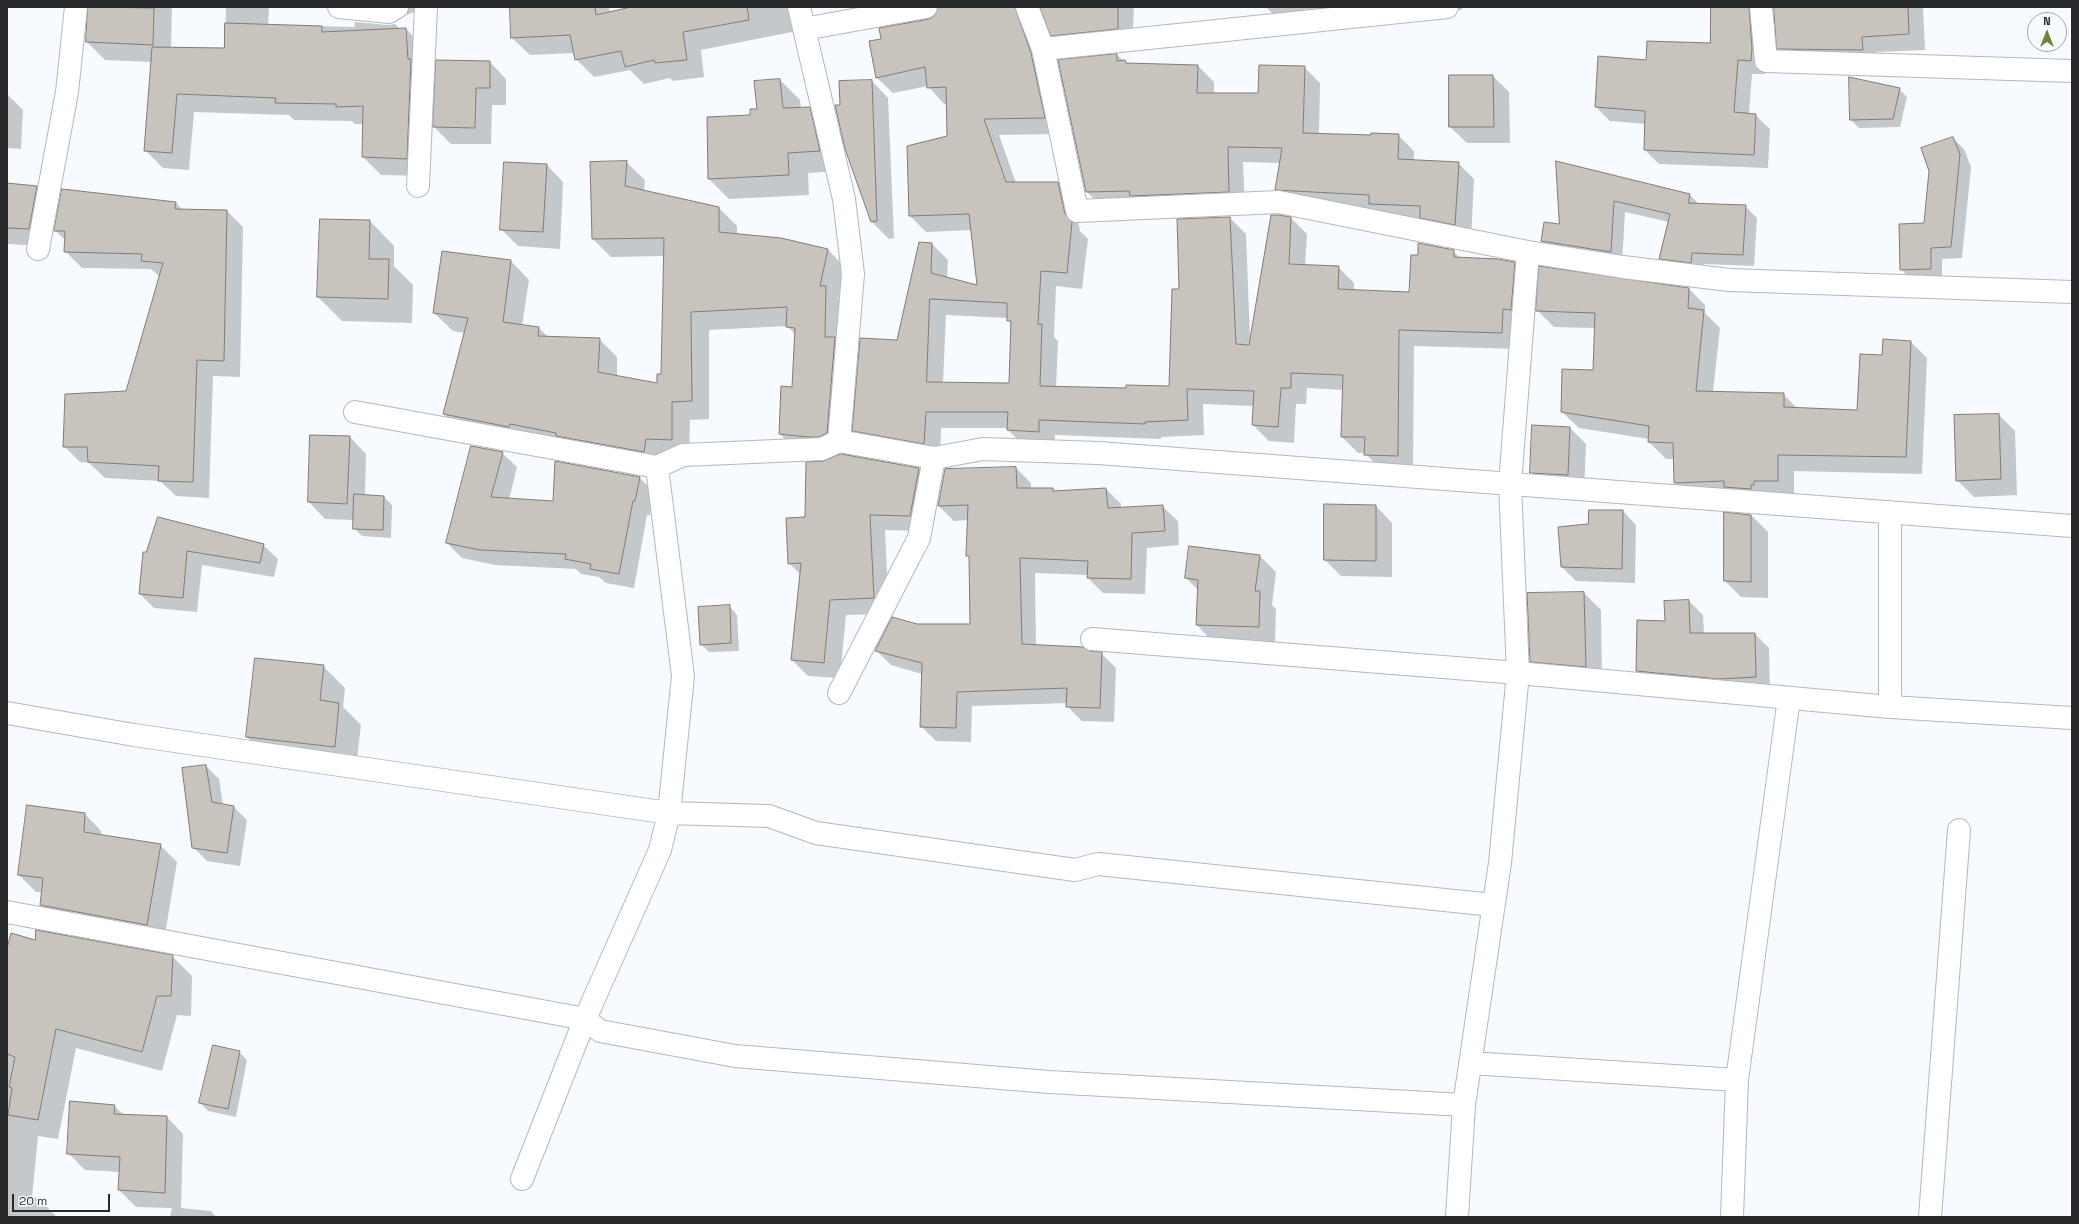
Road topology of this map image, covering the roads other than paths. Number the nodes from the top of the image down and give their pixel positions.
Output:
1 (76, 7) edge
2 (339, 7) edge
3 (397, 7) edge
4 (426, 7) edge
5 (799, 7) edge
6 (926, 7) edge
7 (1027, 7) edge
8 (1448, 7) edge
9 (1761, 7) edge
10 (804, 29) junction
11 (1043, 49) junction
12 (2072, 71) edge
13 (418, 186) dead end
14 (38, 249) dead end
15 (1528, 252) junction
16 (2072, 292) edge
17 (355, 412) dead end
18 (839, 441) junction
19 (934, 458) junction
20 (657, 467) junction
21 (1510, 484) junction
22 (1890, 512) junction
23 (2072, 526) edge
24 (1092, 639) dead end
25 (1518, 673) junction
26 (839, 693) dead end
27 (1789, 698) junction
28 (1890, 707) junction
29 (7, 713) edge
30 (2072, 718) edge
31 (669, 813) junction
32 (1959, 830) dead end
33 (1493, 905) junction
34 (7, 912) edge
35 (585, 1019) junction
36 (1470, 1062) junction
37 (1738, 1080) junction
38 (1464, 1105) junction
39 (522, 1179) dead end
40 (1457, 1217) edge
41 (1732, 1217) edge
42 (1930, 1217) edge

1 - 14 street
2 - 3 street
4 - 13 street
5 - 10 street
6 - 10 street
7 - 11 street
8 - 11 street
9 - 12 street
10 - 18 street
11 - 15 street
15 - 16 street
15 - 21 street
17 - 20 street
18 - 19 street
18 - 20 street
19 - 21 street
19 - 26 street
20 - 31 street
21 - 22 street
21 - 25 street
22 - 23 street
22 - 28 street
24 - 25 street
25 - 27 street
25 - 33 street
27 - 28 street
27 - 37 street
28 - 30 street
29 - 31 street
31 - 33 street
31 - 35 street
32 - 42 street
33 - 36 street
34 - 35 street
35 - 38 street
35 - 39 street
36 - 37 street
36 - 38 street
37 - 41 street
38 - 40 street

